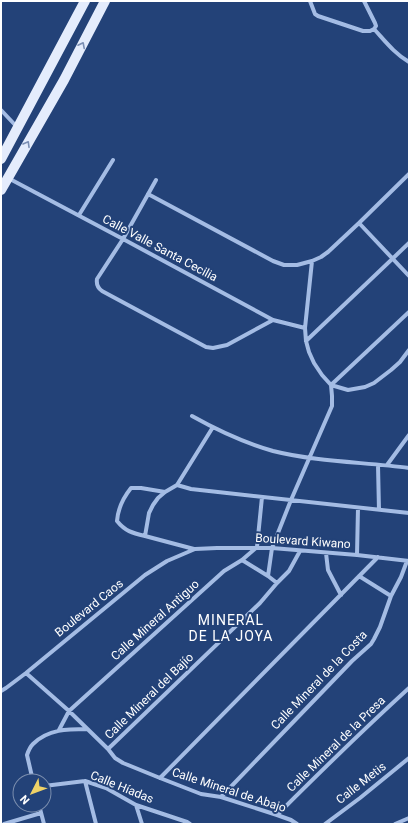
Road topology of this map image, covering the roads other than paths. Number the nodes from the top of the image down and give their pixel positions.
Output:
1 (85, 1) edge
2 (105, 1) edge
3 (310, 1) edge
4 (364, 1) edge
5 (72, 26) junction
6 (374, 29) junction
7 (409, 62) edge
8 (53, 74) junction
9 (64, 80) junction
10 (34, 98) junction
11 (1, 110) edge
12 (18, 127) junction
13 (1, 159) edge
14 (113, 160) dead end
15 (409, 174) edge
16 (8, 178) junction
17 (156, 180) dead end
18 (1, 190) edge
19 (148, 194) junction
20 (79, 215) junction
21 (359, 223) junction
22 (123, 239) junction
23 (409, 243) edge
24 (392, 259) junction
25 (312, 261) junction
26 (409, 276) edge
27 (409, 312) edge
28 (273, 320) junction
29 (305, 328) junction
30 (306, 341) junction
31 (409, 350) edge
32 (331, 385) junction
33 (192, 416) dead end
34 (213, 427) junction
35 (409, 435) edge
36 (310, 458) junction
37 (378, 465) junction
38 (387, 465) junction
39 (409, 468) edge
40 (177, 485) junction
41 (165, 492) junction
42 (262, 497) junction
43 (291, 500) junction
44 (358, 508) junction
45 (379, 510) junction
46 (409, 513) edge
47 (145, 536) junction
48 (257, 547) junction
49 (272, 548) junction
50 (195, 549) junction
51 (300, 551) junction
52 (326, 553) junction
53 (357, 555) junction
54 (378, 558) junction
55 (242, 560) junction
56 (408, 561) edge
57 (268, 576) junction
58 (359, 576) junction
59 (277, 583) junction
60 (340, 595) junction
61 (391, 596) junction
62 (26, 673) junction
63 (409, 688) edge
64 (1, 691) edge
65 (69, 711) junction
66 (87, 729) junction
67 (59, 730) junction
68 (108, 749) junction
69 (409, 758) edge
70 (31, 773) edge
71 (160, 778) junction
72 (85, 781) junction
73 (52, 785) edge
74 (221, 797) junction
75 (136, 805) junction
76 (41, 813) joint
77 (277, 815) junction
78 (409, 818) edge
79 (4, 824) edge
80 (44, 824) edge
81 (96, 824) edge
82 (142, 824) edge
83 (190, 824) edge
84 (297, 824) edge
85 (324, 824) edge
86 (395, 824) edge

1 - 5 main road
9 -> 2 main road
3 - 6 street
4 - 6 street
5 - 8 main road
5 - 10 main road
6 - 7 street
8 - 9 main road
8 - 10 main road
16 -> 9 main road
10 - 12 main road
11 - 12 street
12 - 13 main road
14 - 20 street
15 - 21 street
16 - 18 main road
16 - 20 street, Calle Valle Santa Cecilia
17 - 19 street
19 - 22 street
19 - 25 street
20 - 22 street, Calle Valle Santa Cecilia
21 - 24 street
21 - 25 street
22 - 28 street, Calle Valle Santa Cecilia
22 - 28 street
23 - 24 street
24 - 26 street
24 - 30 street
25 - 29 street
27 - 32 street
28 - 29 street, Calle Valle Santa Cecilia
29 - 30 street
30 - 32 street
31 - 32 street
32 - 36 street
33 - 34 street
34 - 36 street
34 - 40 street
35 - 38 street
36 - 37 street
36 - 43 street
37 - 38 street
37 - 45 street
38 - 39 street
40 - 41 street
40 - 42 street
41 - 47 street
41 - 47 street
42 - 43 street
42 - 48 street
43 - 44 street
43 - 49 street
44 - 45 street
44 - 53 street
45 - 46 street
47 - 50 street
48 - 49 street, Boulevard Kiwano
48 - 50 street, Boulevard Kiwano
48 - 55 street, Calle Mineral Antiguo
49 - 51 street, Boulevard Kiwano
49 - 57 street
50 - 62 street, Boulevard Caos
51 - 52 street, Boulevard Kiwano
51 - 59 street, Calle Mineral del Bajío
52 - 53 street, Boulevard Kiwano
52 - 60 street
53 - 54 street, Boulevard Kiwano
54 - 56 street, Boulevard Kiwano
54 - 58 street
55 - 57 street
55 - 65 street, Calle Mineral Antiguo
56 - 61 street, Calle Mineral de la Costa
57 - 59 street
58 - 60 street
58 - 61 street
59 - 68 street, Calle Mineral del Bajío
60 - 71 street
61 - 74 street, Calle Mineral de la Costa
62 - 64 street, Boulevard Caos
62 - 65 street, Calle Mineral de Abajo
63 - 77 street, Calle Mineral de la Presa
65 - 66 street, Calle Mineral de Abajo
65 - 67 street
66 - 67 street
66 - 68 street, Calle Mineral de Abajo
67 - 70 street
68 - 71 street, Calle Mineral de Abajo
69 - 85 street, Calle Metis
71 - 74 street, Calle Mineral de Abajo
72 - 73 street, Calle Híadas
72 - 75 street, Calle Híadas
72 - 81 street
74 - 77 street, Calle Mineral de Abajo
75 - 82 street
75 - 83 street, Calle Híadas
76 - 79 street
76 - 80 street
77 - 84 street, Calle Mineral de Abajo
78 - 86 street

